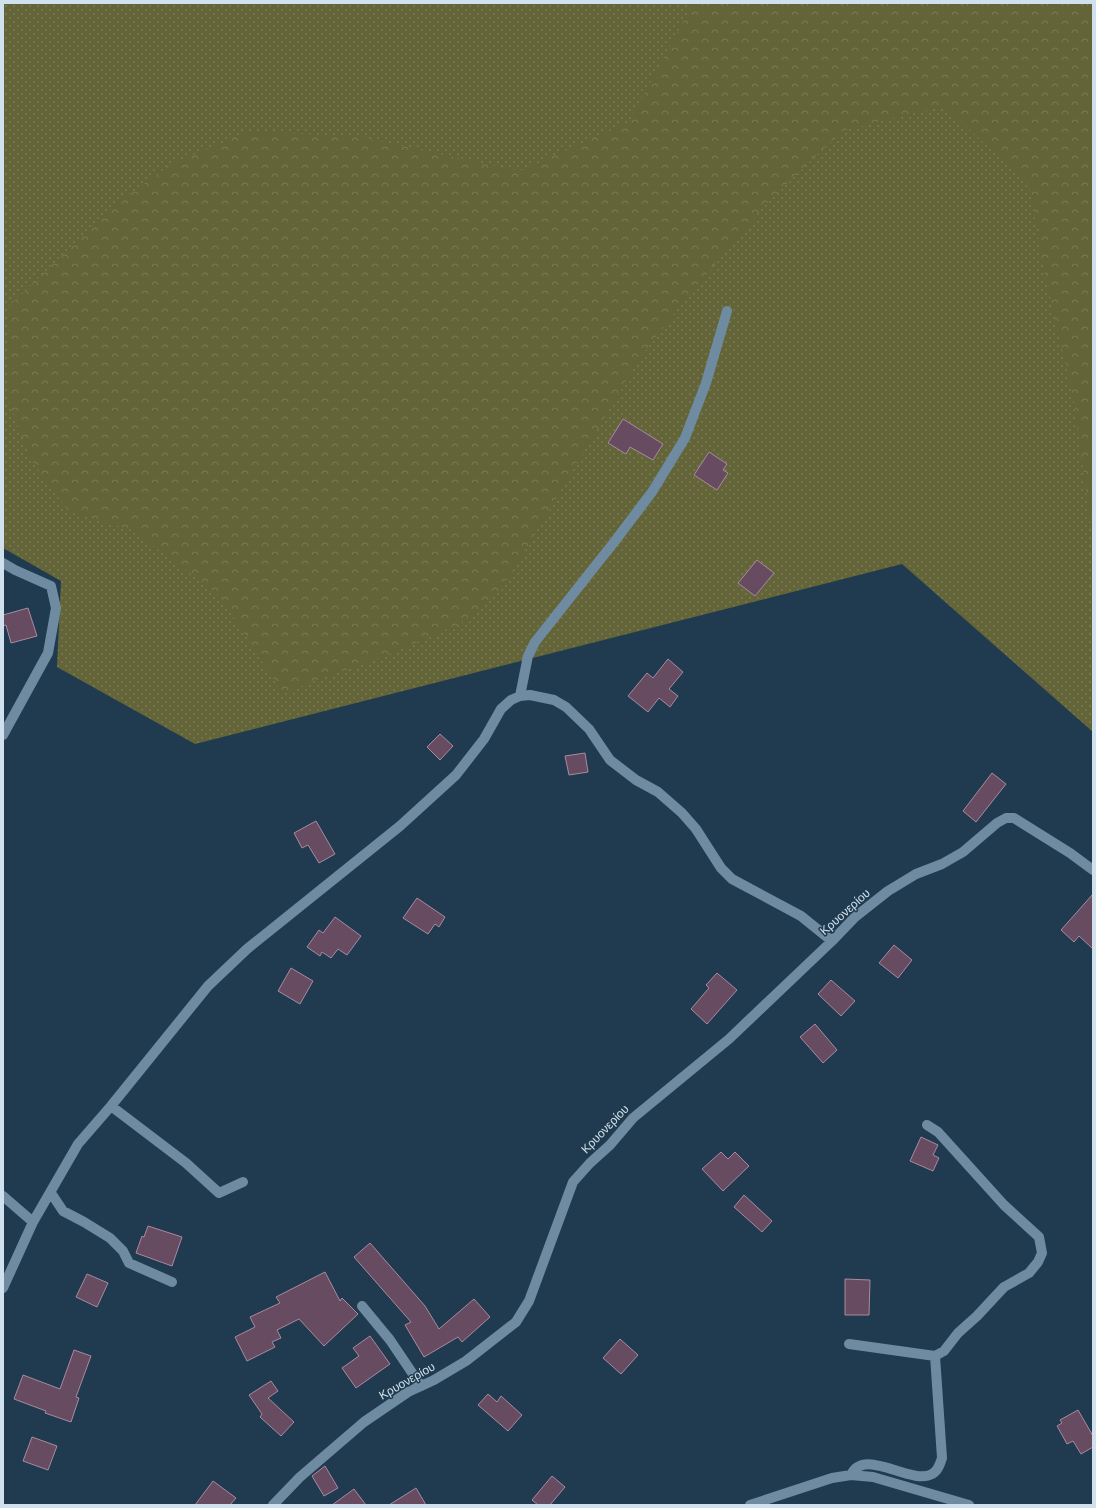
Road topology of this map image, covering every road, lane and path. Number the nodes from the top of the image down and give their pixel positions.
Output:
1 (727, 311) dead end
2 (3, 563) edge
3 (520, 696) junction
4 (3, 735) edge
5 (1093, 870) edge
6 (832, 941) junction
7 (111, 1106) junction
8 (927, 1126) dead end
9 (243, 1182) dead end
10 (51, 1193) junction
11 (3, 1196) edge
12 (33, 1222) junction
13 (172, 1282) dead end
14 (3, 1288) edge
15 (362, 1306) dead end
16 (849, 1344) dead end
17 (935, 1356) junction
18 (421, 1386) junction
19 (851, 1475) junction
20 (273, 1505) edge
21 (750, 1505) edge
22 (969, 1505) edge

1 - 3 street
2 - 4 street
3 - 6 street
3 - 7 street
5 - 6 street, Κρυονερίου
6 - 18 street, Κρυονερίου
7 - 9 street
7 - 10 street
8 - 17 street
10 - 12 street
10 - 13 street
11 - 12 street
12 - 14 street
15 - 18 street
16 - 17 street
17 - 19 street
18 - 20 street, Κρυονερίου
19 - 21 street
19 - 22 street

